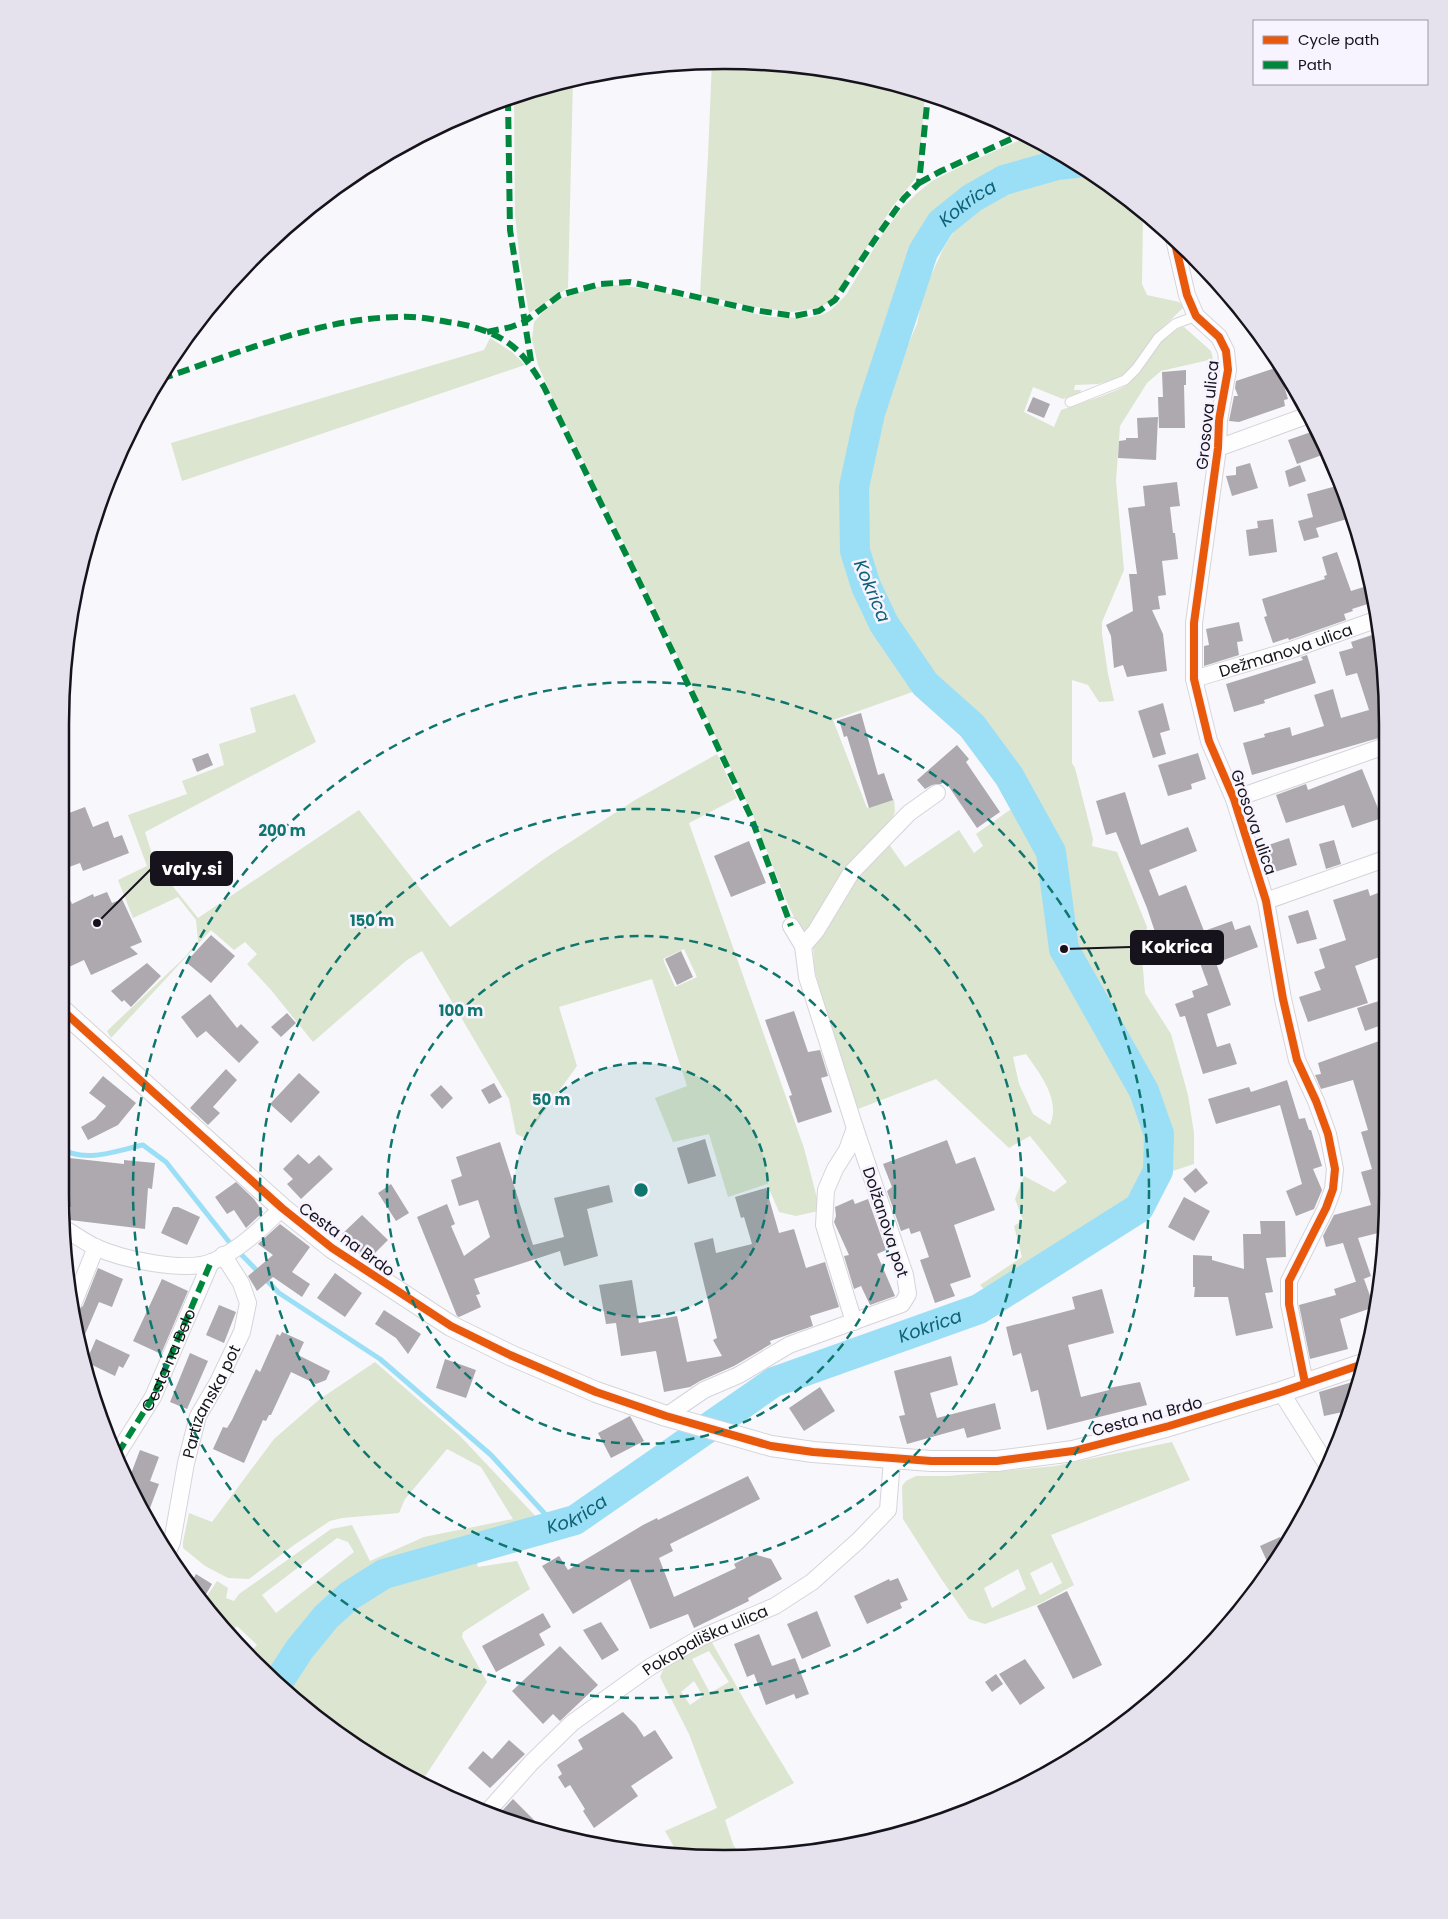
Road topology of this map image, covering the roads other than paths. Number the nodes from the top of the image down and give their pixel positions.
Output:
1 (1177, 251) edge
2 (1196, 316) junction
3 (1070, 402) dead end
4 (1303, 417) edge
5 (1218, 448) junction
6 (1371, 621) edge
7 (1194, 679) junction
8 (1379, 747) edge
9 (937, 793) dead end
10 (1234, 799) junction
11 (1379, 861) edge
12 (1266, 901) junction
13 (791, 926) dead end
14 (803, 946) junction
15 (69, 1016) edge
16 (855, 1128) junction
17 (282, 1208) junction
18 (70, 1233) edge
19 (96, 1247) junction
20 (217, 1258) junction
21 (76, 1296) edge
22 (854, 1322) junction
23 (1357, 1366) edge
24 (1305, 1383) junction
25 (1281, 1392) junction
26 (666, 1416) junction
27 (120, 1449) edge
28 (1323, 1459) edge
29 (892, 1460) junction
30 (171, 1545) edge
31 (492, 1807) edge

1 - 2 street, Grosova ulica
2 - 3 lane
2 - 5 street, Grosova ulica
4 - 5 street
5 - 7 street, Grosova ulica
6 - 7 street, Dežmanova ulica
7 - 10 street, Grosova ulica
8 - 10 street
9 - 14 street
10 - 12 street, Grosova ulica
11 - 12 street
12 - 24 street, Grosova ulica
13 - 14 street, Dolžanova pot
14 - 16 street, Dolžanova pot
15 - 17 street, Cesta na Brdo
16 - 22 street
16 - 22 street, Dolžanova pot
17 - 20 street
17 - 26 street, Cesta na Brdo
18 - 19 street
19 - 20 street
19 - 21 street
20 - 27 street, Cesta na Belo
20 - 30 street, Partizanska pot
22 - 26 street, Dolžanova pot
23 - 24 street, Cesta na Brdo
24 - 25 street, Cesta na Brdo
25 - 28 street
25 - 29 street, Cesta na Brdo
26 - 29 street, Cesta na Brdo
29 - 31 street, Pokopališka ulica

